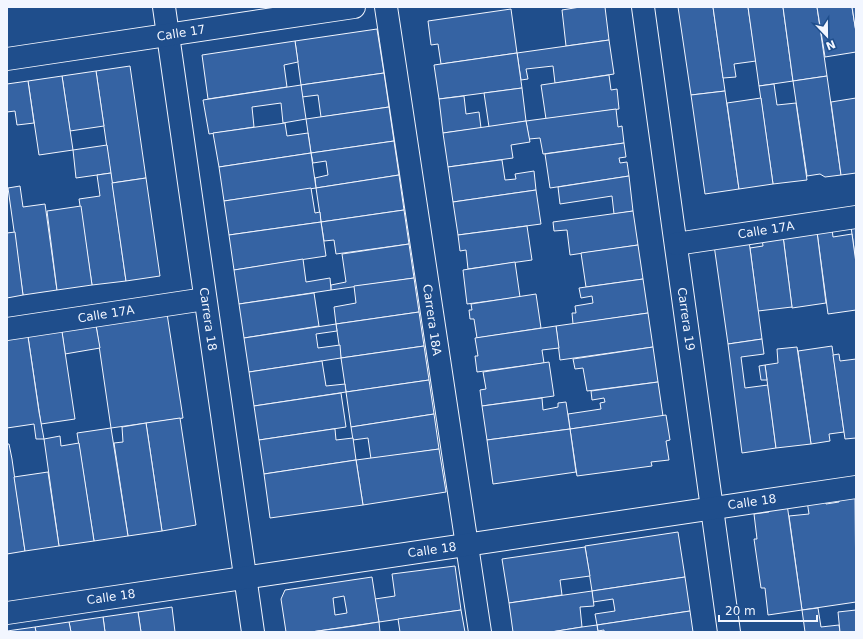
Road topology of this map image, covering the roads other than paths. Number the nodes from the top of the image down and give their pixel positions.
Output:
1 (164, 7) edge
2 (354, 7) edge
3 (386, 7) edge
4 (643, 7) edge
5 (168, 35) junction
6 (7, 59) edge
7 (856, 217) edge
8 (676, 244) junction
9 (205, 299) junction
10 (7, 330) edge
11 (856, 487) edge
12 (713, 508) junction
13 (466, 545) junction
14 (245, 578) junction
15 (7, 613) edge
16 (252, 632) edge
17 (480, 632) edge
18 (729, 632) edge

1 - 5 street, Carrera 18
2 - 5 street, Calle 17
3 - 13 street, Carrera 18A
4 - 8 street, Carrera 19
5 - 6 street, Calle 17
5 - 9 street, Carrera 18
7 - 8 street, Calle 17A
8 - 12 street, Carrera 19
9 - 10 street, Calle 17A
9 - 14 street, Carrera 18
11 - 12 street, Calle 18
12 - 13 street, Calle 18
12 - 18 street, Carrera 19
13 - 14 street, Calle 18
13 - 17 street, Carrera 18A
14 - 15 street, Calle 18
14 - 16 street, Carrera 18

